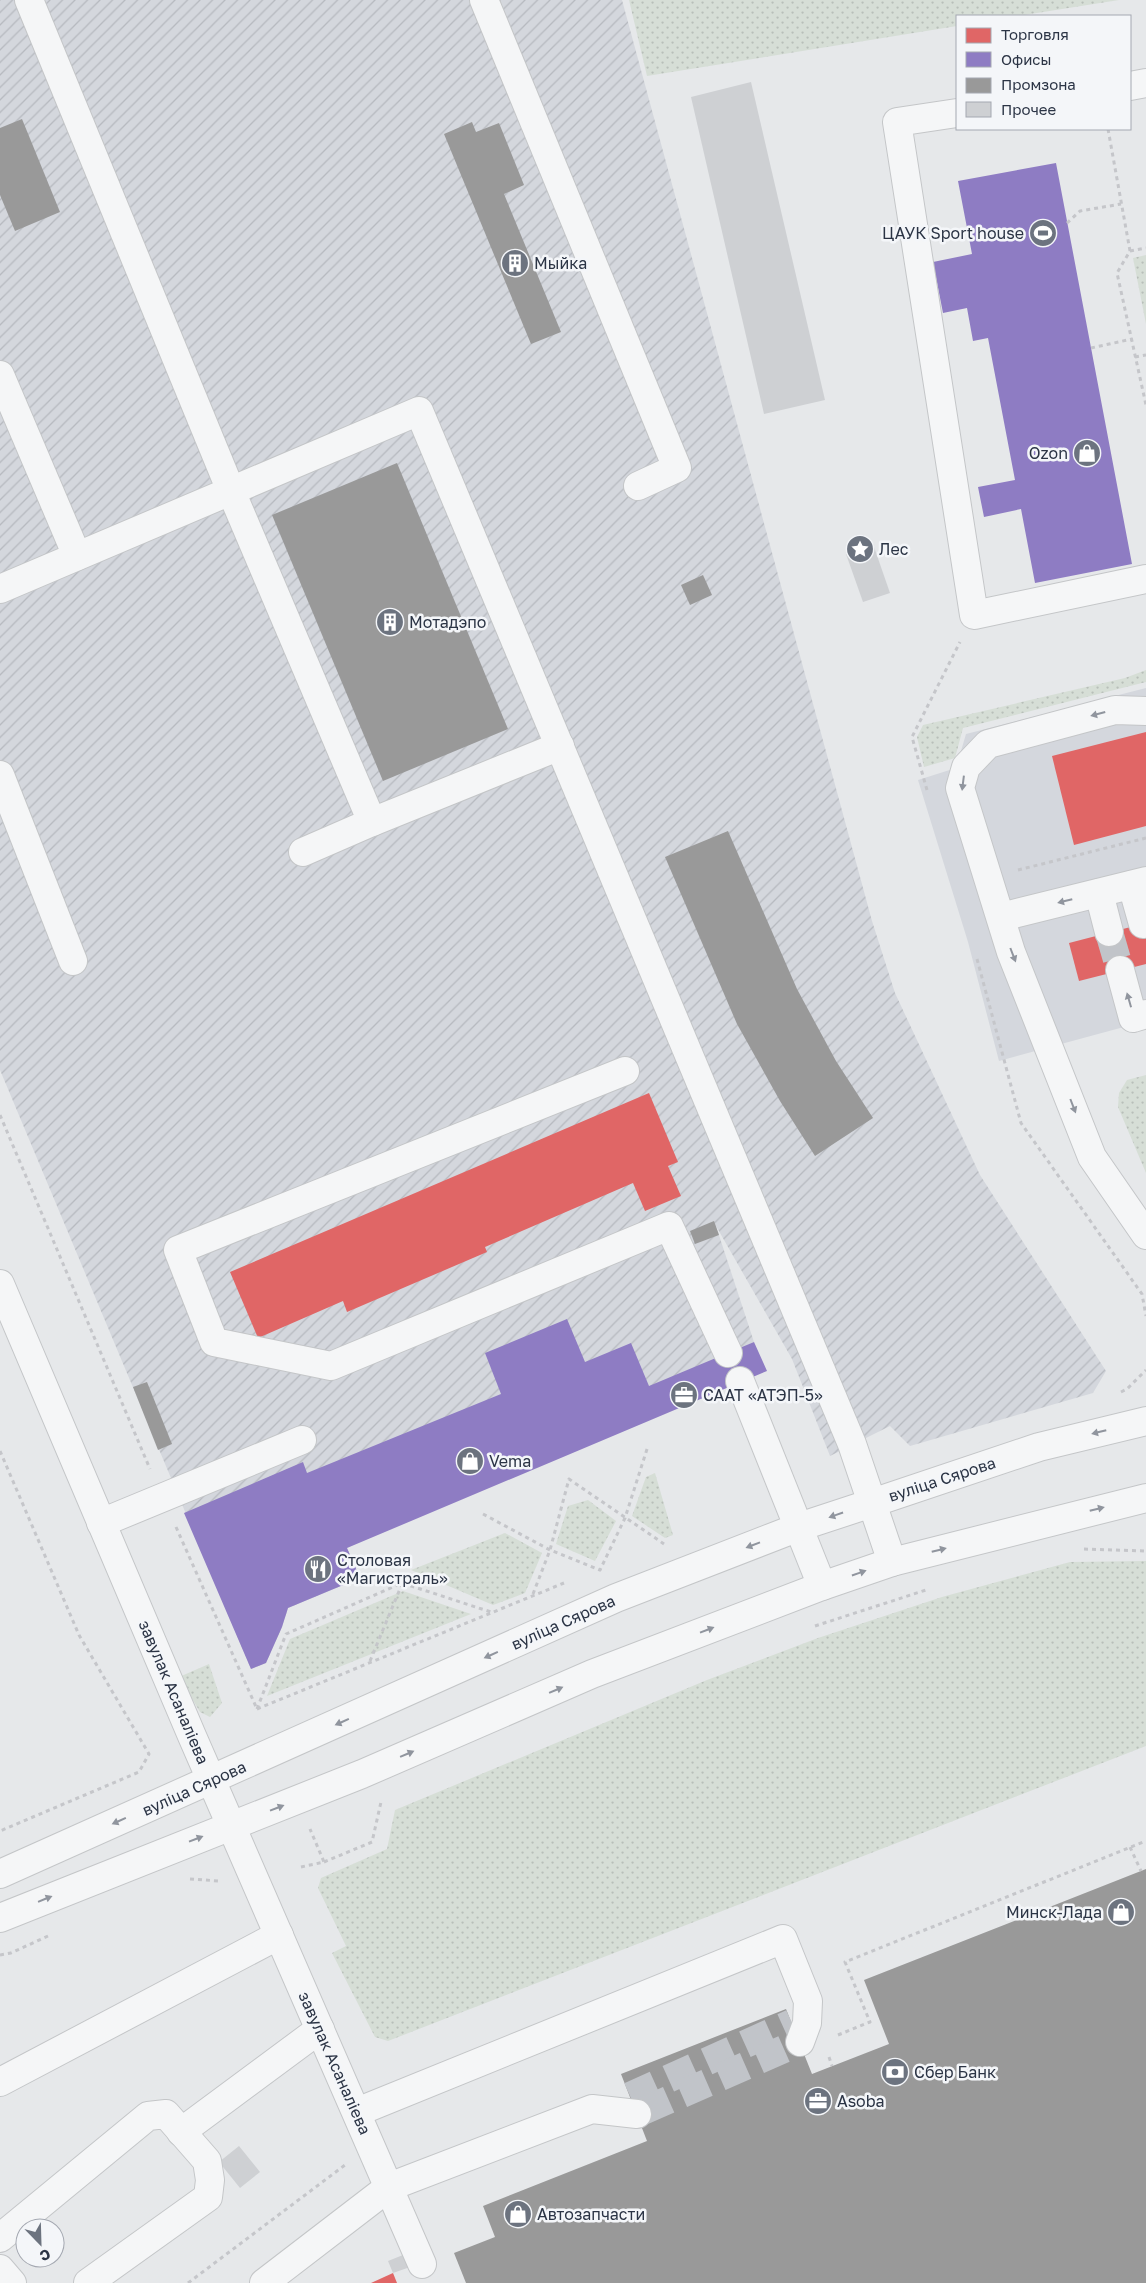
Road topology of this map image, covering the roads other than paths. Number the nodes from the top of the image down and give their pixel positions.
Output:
1 (29, 0) edge
2 (484, 0) edge
3 (1146, 83) edge
4 (1131, 86) edge
5 (956, 113) edge
6 (0, 375) edge
7 (638, 486) dead end
8 (231, 491) junction
9 (77, 556) junction
10 (1146, 580) edge
11 (0, 589) edge
12 (1146, 711) edge
13 (560, 746) junction
14 (0, 775) edge
15 (372, 822) junction
16 (303, 852) dead end
17 (1139, 883) edge
18 (1099, 893) junction
19 (1001, 917) junction
20 (1143, 924) dead end
21 (1109, 932) tunnel mouth
22 (73, 961) dead end
23 (1120, 970) tunnel mouth
24 (1146, 1014) edge
25 (625, 1071) dead end
26 (1146, 1235) edge
27 (0, 1284) edge
28 (728, 1352) dead end
29 (740, 1382) dead end
30 (1146, 1420) edge
31 (302, 1440) dead end
32 (1146, 1498) edge
33 (872, 1503) junction
34 (101, 1523) junction
35 (799, 1527) junction
36 (892, 1562) junction
37 (822, 1586) junction
38 (211, 1780) junction
39 (231, 1826) junction
40 (0, 1874) edge
41 (0, 1918) edge
42 (279, 1935) junction
43 (320, 2029) junction
44 (796, 2033) tunnel mouth
45 (0, 2082) edge
46 (633, 2105) tunnel mouth
47 (357, 2112) junction
48 (181, 2132) junction
49 (389, 2188) junction
50 (0, 2238) edge
51 (422, 2264) dead end
52 (0, 2269) edge
53 (12, 2283) edge
54 (88, 2283) edge
55 (264, 2283) edge

1 - 8 street
2 - 7 street
3 - 4 street
5 - 10 street
6 - 9 street
8 - 9 street
8 - 13 street
8 - 15 street
9 - 11 street
12 -> 19 street
13 - 15 street
13 - 33 street
14 - 22 street
15 - 16 street
17 - 18 street
17 - 20 street
18 -> 19 street
18 - 21 street
19 -> 26 street
24 -> 23 street
25 - 28 street
27 - 34 street, завулак Асаналіева
29 - 35 street
30 -> 33 street, вуліца Сярова
31 - 34 street
36 -> 32 street
33 -> 35 street, вуліца Сярова
33 - 36 street
34 - 38 street, завулак Асаналіева
35 - 37 street
35 -> 38 street, вуліца Сярова
37 -> 36 street
39 -> 37 street
38 - 39 street, завулак Асаналіева
38 -> 40 street, вуліца Сярова
41 -> 39 street
39 - 42 street, завулак Асаналіева
42 - 43 street, завулак Асаналіева
42 - 45 street
43 - 47 street, завулак Асаналіева
43 - 48 street
44 - 47 street
46 - 49 street
47 - 49 street, завулак Асаналіева
48 - 50 street
48 - 54 street
49 - 51 street, завулак Асаналіева
49 - 55 street
52 - 53 street

